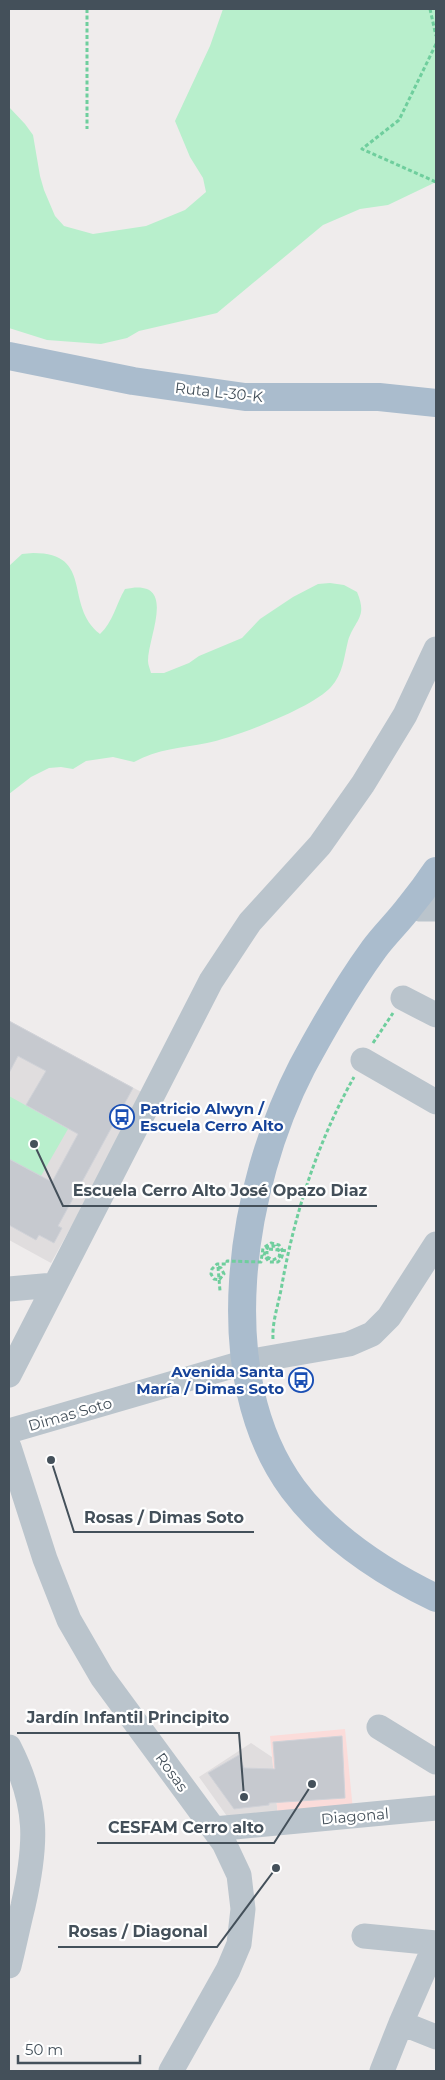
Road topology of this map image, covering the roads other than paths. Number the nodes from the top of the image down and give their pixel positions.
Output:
1 (9, 356) edge
2 (434, 404) edge
3 (436, 649) edge
4 (436, 871) edge
5 (423, 908) edge
6 (403, 998) road end
7 (436, 1015) edge
8 (363, 1060) road end
9 (436, 1102) edge
10 (436, 1244) edge
11 (54, 1285) junction
12 (9, 1290) edge
13 (246, 1362) junction
14 (9, 1375) edge
15 (9, 1431) edge
16 (9, 1447) edge
17 (436, 1598) edge
18 (379, 1727) dead end
19 (9, 1747) edge
20 (434, 1752) edge
21 (436, 1808) edge
22 (214, 1829) junction
23 (364, 1936) dead end
24 (436, 1943) edge
25 (9, 1966) edge
26 (401, 2023) junction
27 (436, 2037) edge
28 (170, 2071) edge
29 (382, 2071) edge

1 - 2 main road, Ruta L-30-K
3 - 11 street
4 - 5 main road
5 - 13 main road
6 - 7 street
8 - 9 street
10 - 13 street, Dimas Soto
11 - 12 street
11 - 14 street
13 - 15 street, Dimas Soto
13 - 17 main road
16 - 22 street, Rosas
18 - 20 street
19 - 25 street
21 - 22 street, Diagonal
22 - 28 street, Rosas
23 - 24 street
24 - 26 street
26 - 27 street
26 - 29 street

